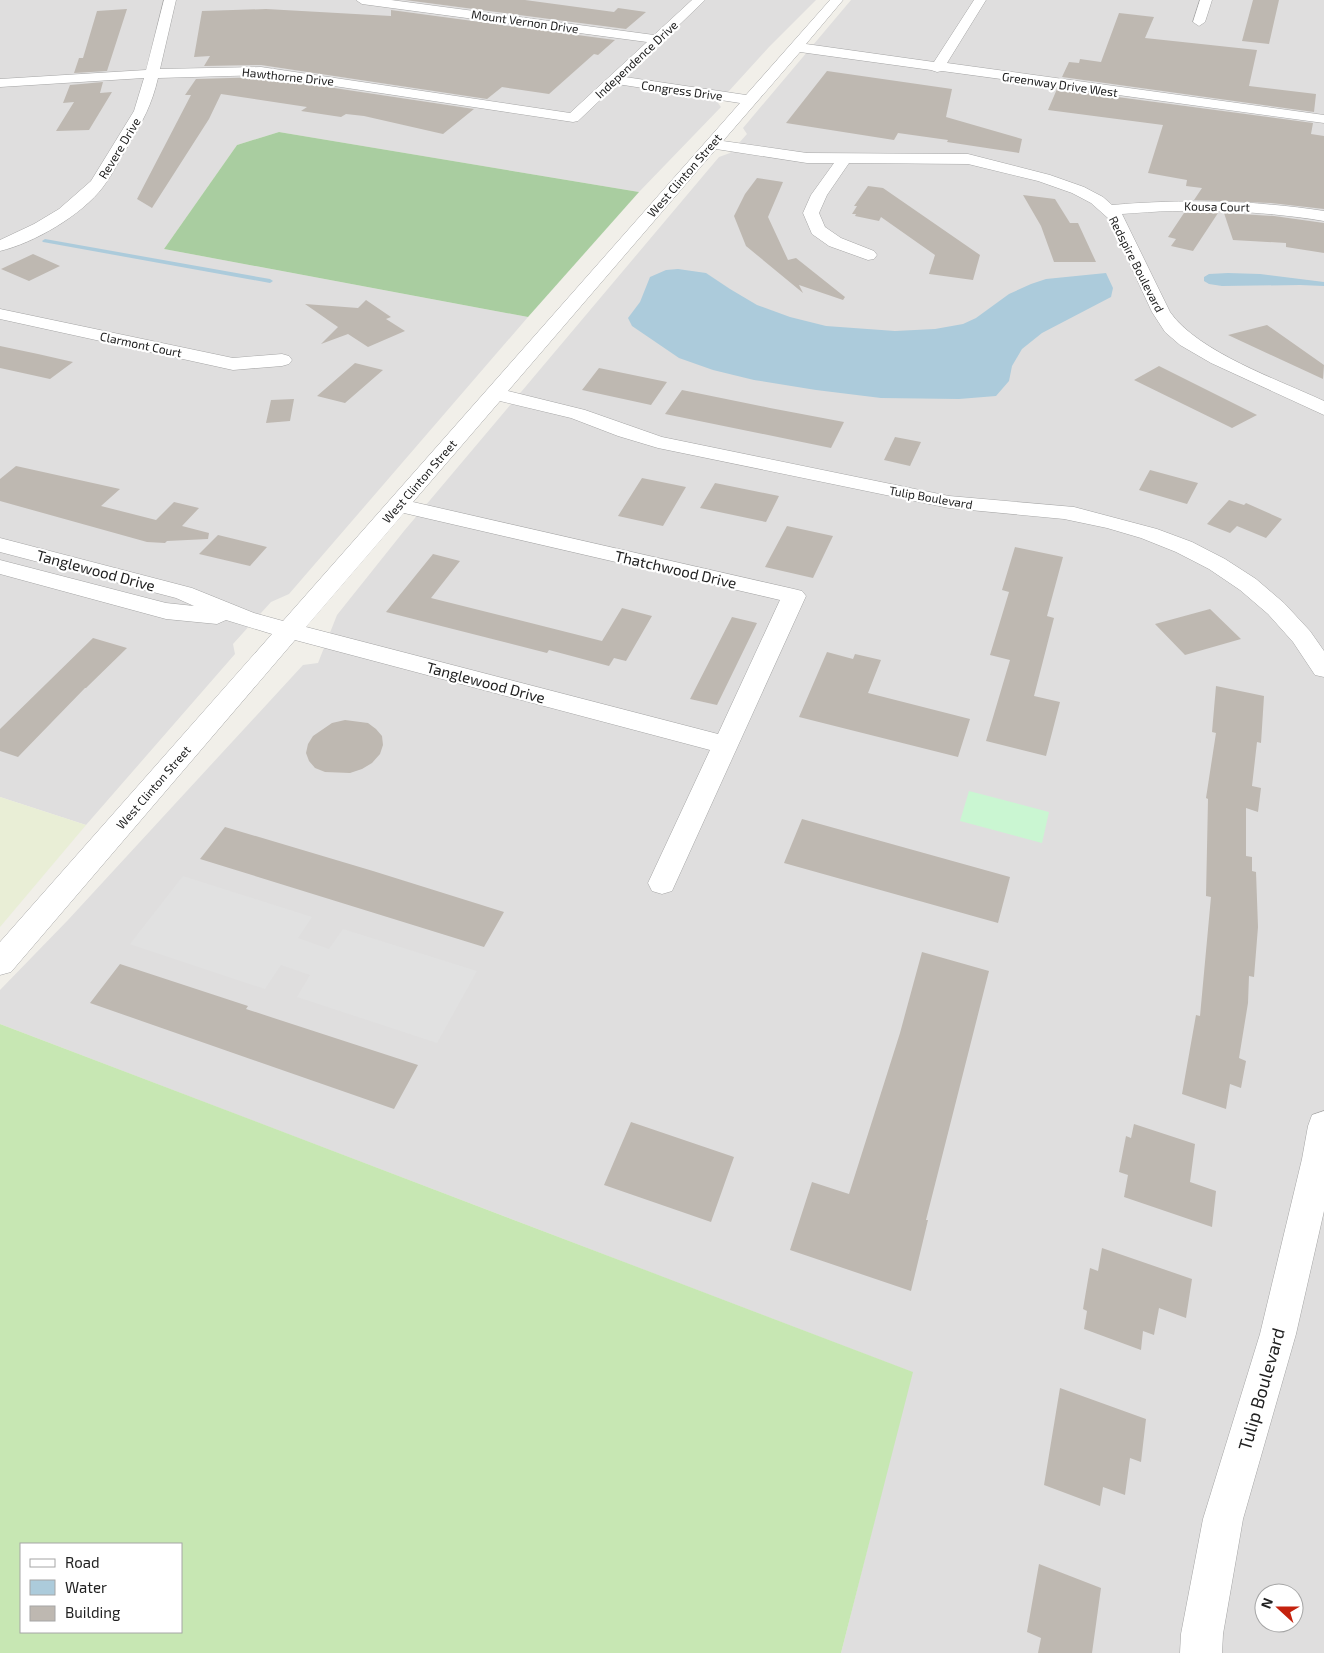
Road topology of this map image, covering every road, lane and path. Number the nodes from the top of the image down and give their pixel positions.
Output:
1 (170, 0) edge
2 (362, 0) edge
3 (699, 0) edge
4 (837, 0) edge
5 (980, 0) edge
6 (1206, 0) edge
7 (1199, 22) dead end
8 (657, 39) junction
9 (796, 47) junction
10 (937, 68) junction
11 (153, 73) junction
12 (615, 80) junction
13 (0, 83) edge
14 (749, 100) junction
15 (573, 118) joint
16 (1324, 119) edge
17 (714, 139) junction
18 (845, 158) junction
19 (1110, 210) junction
20 (1324, 216) edge
21 (0, 246) edge
22 (868, 255) dead end
23 (0, 314) edge
24 (282, 360) dead end
25 (495, 394) junction
26 (1324, 409) edge
27 (398, 505) junction
28 (0, 545) edge
29 (0, 567) edge
30 (246, 619) junction
31 (289, 630) junction
32 (1324, 669) edge
33 (726, 745) junction
34 (662, 883) dead end
35 (0, 962) edge
36 (1324, 1126) edge
37 (1201, 1653) edge

1 - 11 street, Revere Drive
2 - 8 street, Mount Vernon Drive
3 - 8 street, Independence Drive
4 - 9 street, West Clinton Street
5 - 10 street
6 - 7 street
8 - 12 street, Independence Drive
9 - 10 street, Greenway Drive West
9 - 14 street, West Clinton Street
10 - 16 street, Greenway Drive West
11 - 13 street, Hawthorne Drive
11 - 15 street, Hawthorne Drive
11 - 21 street, Revere Drive
12 - 14 street, Congress Drive
12 - 15 street, Independence Drive
14 - 17 street, West Clinton Street
17 - 18 street, Redspire Boulevard
17 - 25 street, West Clinton Street
18 - 19 street, Redspire Boulevard
18 - 22 street
19 - 20 street, Kousa Court
19 - 26 street, Redspire Boulevard
23 - 24 street, Clarmont Court
25 - 27 street, West Clinton Street
25 - 32 street, Tulip Boulevard
27 - 31 street, West Clinton Street
27 - 33 street, Thatchwood Drive
28 - 30 street, Tanglewood Drive
29 - 30 street, Tanglewood Drive
30 - 31 street, Tanglewood Drive
31 - 33 street, Tanglewood Drive
31 - 35 street, West Clinton Street
33 - 34 street
36 - 37 street, Tulip Boulevard

